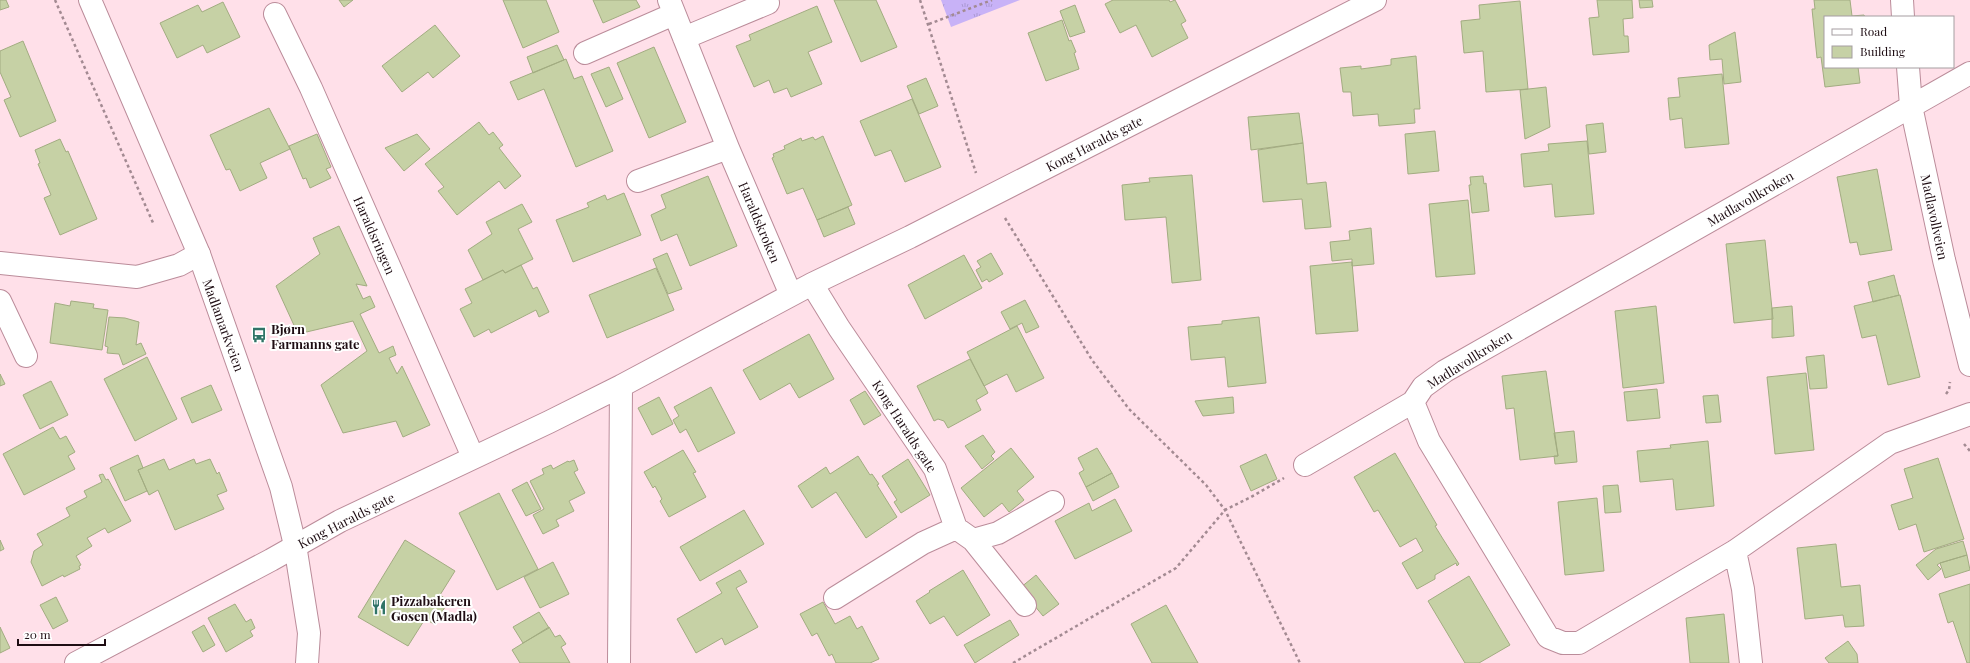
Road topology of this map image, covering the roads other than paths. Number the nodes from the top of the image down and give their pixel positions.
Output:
1 (90, 0) edge
2 (1375, 0) edge
3 (1902, 0) edge
4 (768, 3) dead end
5 (671, 7) edge
6 (275, 14) dead end
7 (1903, 16) edge
8 (684, 38) junction
9 (585, 53) dead end
10 (1908, 68) edge
11 (1970, 73) edge
12 (1911, 106) junction
13 (728, 148) junction
14 (638, 181) dead end
15 (199, 254) junction
16 (0, 263) edge
17 (812, 284) junction
18 (791, 295) junction
19 (0, 301) edge
20 (26, 356) dead end
21 (1970, 365) edge
22 (621, 386) junction
23 (1413, 402) junction
24 (1970, 414) edge
25 (473, 457) junction
26 (1305, 465) road end
27 (1053, 502) dead end
28 (965, 534) junction
29 (295, 546) junction
30 (1735, 551) junction
31 (834, 598) dead end
32 (1025, 605) dead end
33 (76, 663) edge
34 (307, 663) edge
35 (619, 663) edge
36 (1752, 663) edge

1 - 15 street, Madlamarkveien
2 - 17 street, Kong Haralds gate
3 - 7 street
4 - 8 street
5 - 8 street, Haraldskroken
5 - 9 street, Haraldskroken
6 - 25 street, Haraldsringen
8 - 13 street, Haraldskroken
10 - 12 street, Madlavollveien
11 - 12 street, Madlavollkroken
12 - 21 street, Madlavollveien
12 - 23 street, Madlavollkroken
13 - 14 street
13 - 18 street, Haraldskroken
15 - 16 street
15 - 29 street, Madlamarkveien
17 - 18 street, Kong Haralds gate
17 - 28 street, Kong Haralds gate
18 - 22 street, Kong Haralds gate
19 - 20 street
22 - 25 street, Kong Haralds gate
22 - 35 street
23 - 26 street
23 - 30 street
24 - 30 street
25 - 29 street, Kong Haralds gate
27 - 28 street
28 - 31 street
28 - 32 street, Kong Haralds gate
29 - 33 street, Kong Haralds gate
29 - 34 street, Madlamarkveien
30 - 36 street

